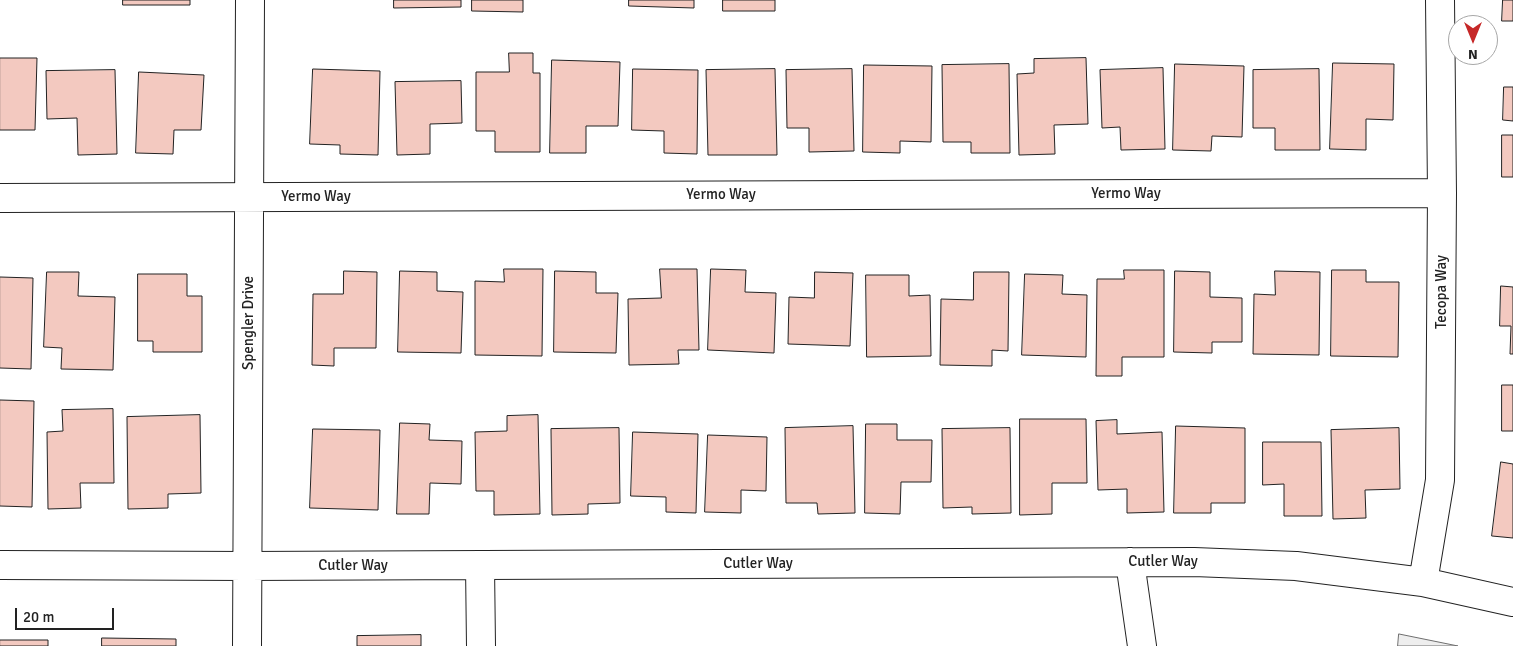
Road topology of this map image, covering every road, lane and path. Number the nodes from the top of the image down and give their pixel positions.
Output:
1 (250, 0) edge
2 (1440, 0) edge
3 (1442, 193) junction
4 (250, 197) junction
5 (0, 198) edge
6 (1130, 562) junction
7 (0, 565) edge
8 (480, 565) junction
9 (247, 566) junction
10 (1423, 582) junction
11 (1513, 602) edge
12 (247, 646) edge
13 (481, 646) edge
14 (1142, 646) edge

1 - 4 street, Spengler Drive
2 - 3 street, Tecopa Way
3 - 4 street, Yermo Way
3 - 10 street, Tecopa Way
4 - 5 street, Yermo Way
4 - 9 street, Spengler Drive
6 - 8 street, Cutler Way
6 - 10 street, Cutler Way
6 - 14 street
7 - 9 street, Cutler Way
8 - 9 street, Cutler Way
8 - 13 street
9 - 12 street, Spengler Drive
10 - 11 street, Cutler Way

